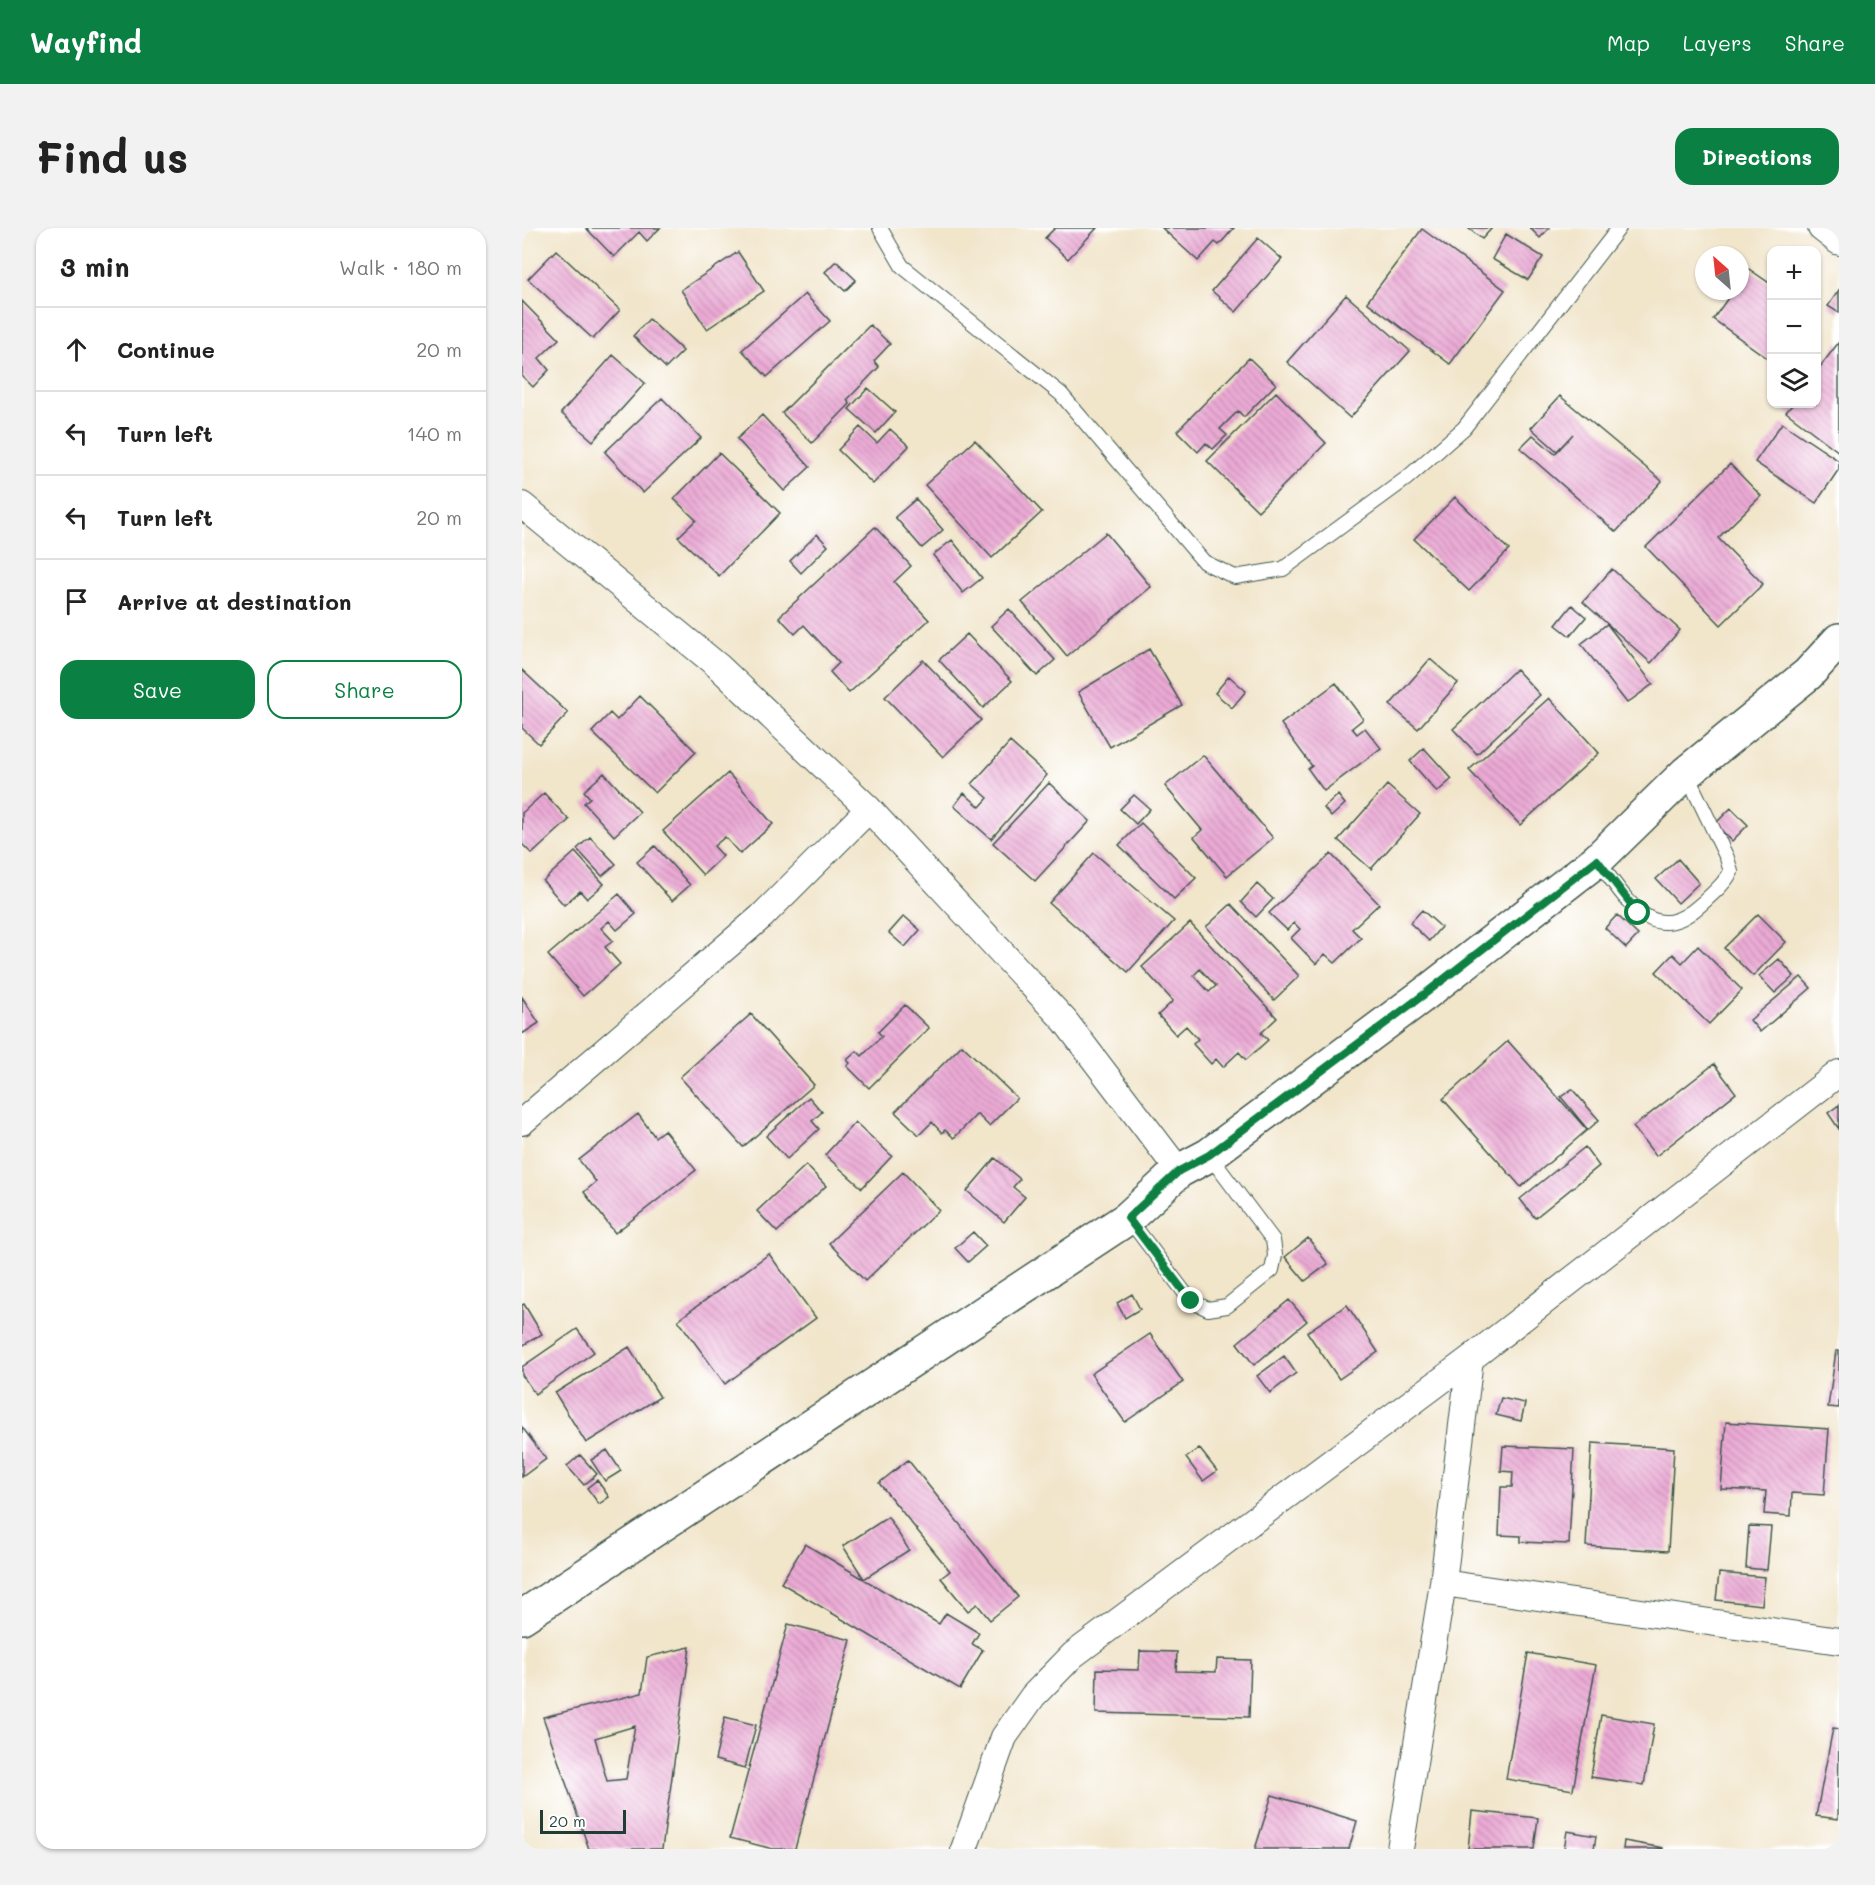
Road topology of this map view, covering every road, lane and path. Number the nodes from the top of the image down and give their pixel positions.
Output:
1 (880, 228) edge
2 (1619, 228) edge
3 (1821, 228) edge
4 (1839, 242) edge
5 (522, 505) edge
6 (1839, 640) edge
7 (1686, 773) junction
8 (869, 809) junction
9 (1597, 860) junction
10 (1839, 1073) edge
11 (522, 1122) edge
12 (1209, 1155) junction
13 (1179, 1171) junction
14 (1128, 1218) junction
15 (1470, 1359) junction
16 (1443, 1583) junction
17 (522, 1617) edge
18 (1839, 1641) edge
19 (964, 1849) edge
20 (1400, 1849) edge

1 - 2 lane
3 - 4 street
5 - 8 street
6 - 7 street
7 - 9 street
7 - 9 lane
8 - 11 street
8 - 13 street
9 - 12 street
10 - 15 street
12 - 13 street
12 - 14 lane
13 - 14 street
14 - 17 street
15 - 16 street
15 - 19 street
16 - 18 street
16 - 20 street

